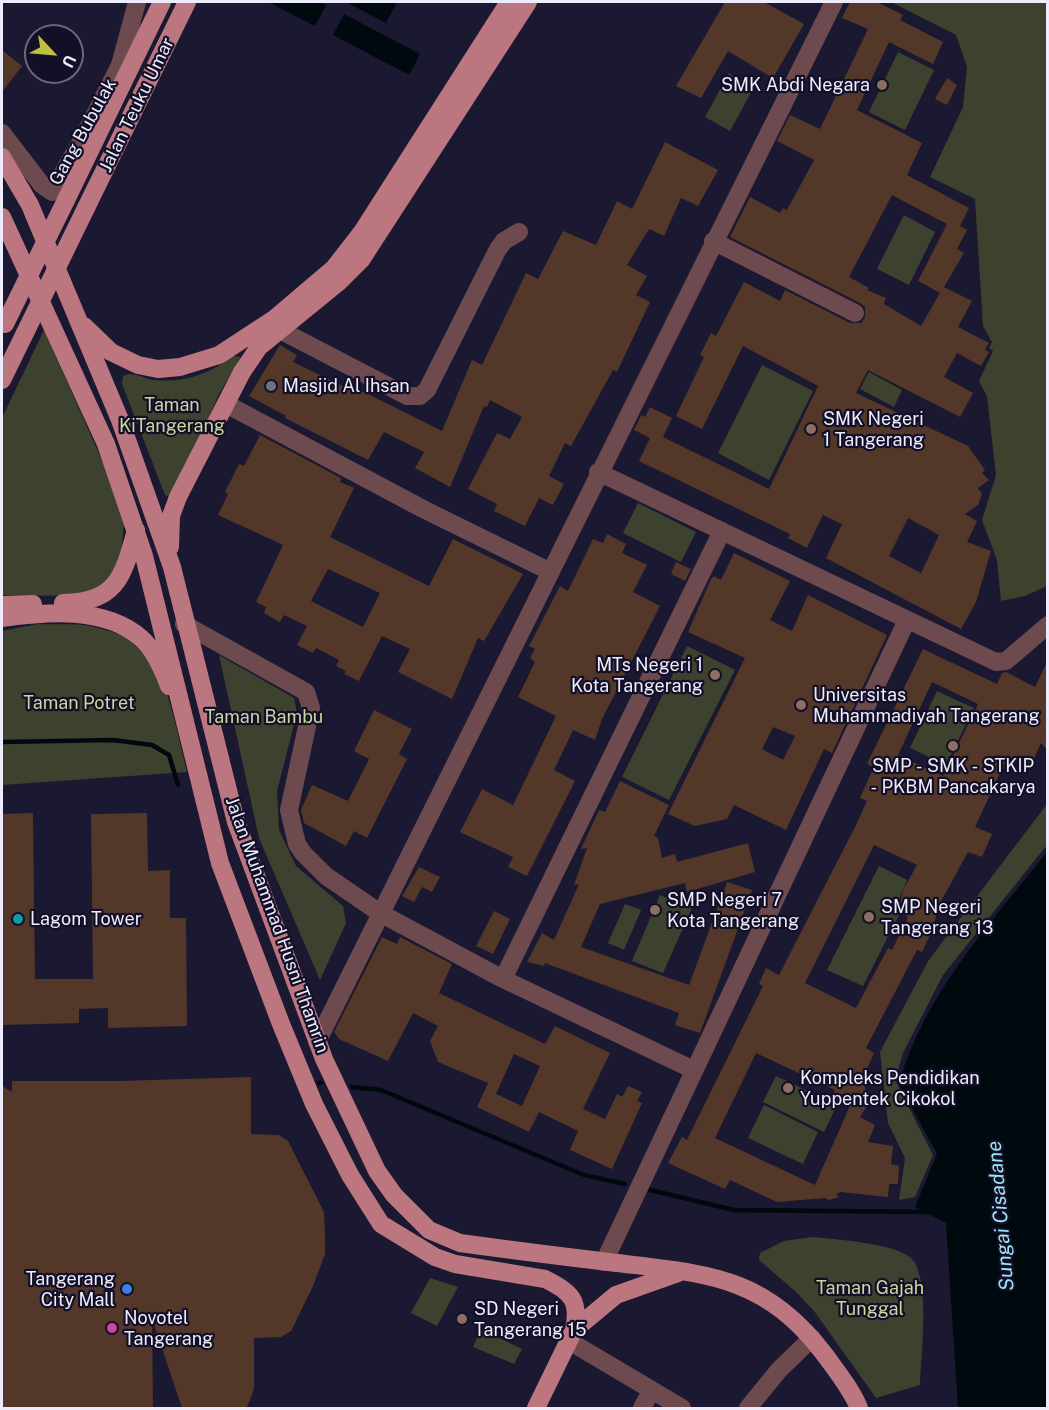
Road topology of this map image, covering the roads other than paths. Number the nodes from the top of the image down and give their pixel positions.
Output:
1 (137, 2) edge
2 (152, 2) edge
3 (162, 2) edge
4 (187, 2) edge
5 (509, 2) edge
6 (528, 2) edge
7 (834, 2) edge
8 (143, 39) junction
9 (2, 133) edge
10 (2, 157) edge
11 (2, 217) edge
12 (519, 232) dead end
13 (713, 241) junction
14 (855, 313) dead end
15 (78, 320) junction
16 (3, 327) edge
17 (280, 330) junction
18 (2, 380) edge
19 (226, 404) junction
20 (598, 472) junction
21 (136, 530) junction
22 (722, 531) junction
23 (172, 567) junction
24 (549, 571) junction
25 (2, 605) edge
26 (2, 618) edge
27 (907, 620) junction
28 (184, 624) junction
29 (1047, 625) edge
30 (190, 734) junction
31 (239, 830) junction
32 (213, 838) junction
33 (380, 913) junction
34 (503, 979) junction
35 (317, 1042) junction
36 (694, 1070) junction
37 (604, 1262) junction
38 (682, 1271) junction
39 (572, 1336) junction
40 (812, 1338) junction
41 (651, 1391) junction
42 (536, 1408) edge
43 (642, 1408) edge
44 (682, 1408) edge
45 (748, 1408) edge
46 (859, 1408) edge

1 - 9 street, Gang Bubulak
2 - 8 main road
3 - 8 main road, Jalan Teuku Umar
4 - 18 main road, Jalan Teuku Umar, bridge
5 - 15 main road
6 - 17 main road
7 - 13 street
8 - 16 main road, Jalan Teuku Umar, bridge
10 - 15 main road, Jalan Muhammad Husni Thamrin
11 - 21 main road, Jalan Muhammad Husni Thamrin
12 - 17 street
13 - 14 street
13 - 20 street
15 - 23 main road, Jalan Muhammad Husni Thamrin
17 - 19 main road
19 - 23 main road
19 - 24 street
20 - 22 street
20 - 24 street
21 - 25 main road
21 - 30 main road, Jalan Muhammad Husni Thamrin
22 - 27 street
22 - 34 street
23 - 28 main road, Jalan Muhammad Husni Thamrin
24 - 33 street
26 - 30 main road
27 - 29 street
27 - 36 street
28 - 31 main road, Jalan Muhammad Husni Thamrin
28 - 33 street
30 - 32 main road, Jalan Muhammad Husni Thamrin
31 - 32 main road
31 - 35 main road, Jalan Muhammad Husni Thamrin
32 - 39 main road, Jalan Muhammad Husni Thamrin
33 - 34 street
33 - 35 street
34 - 36 street
35 - 37 main road, Jalan Muhammad Husni Thamrin
36 - 37 street
37 - 38 main road, Jalan Muhammad Husni Thamrin
38 - 39 main road
38 - 40 main road, Jalan Muhammad Husni Thamrin
39 - 41 street
39 - 42 main road
40 - 45 street
40 - 46 main road, Jalan Muhammad Husni Thamrin
41 - 43 street
41 - 44 street

